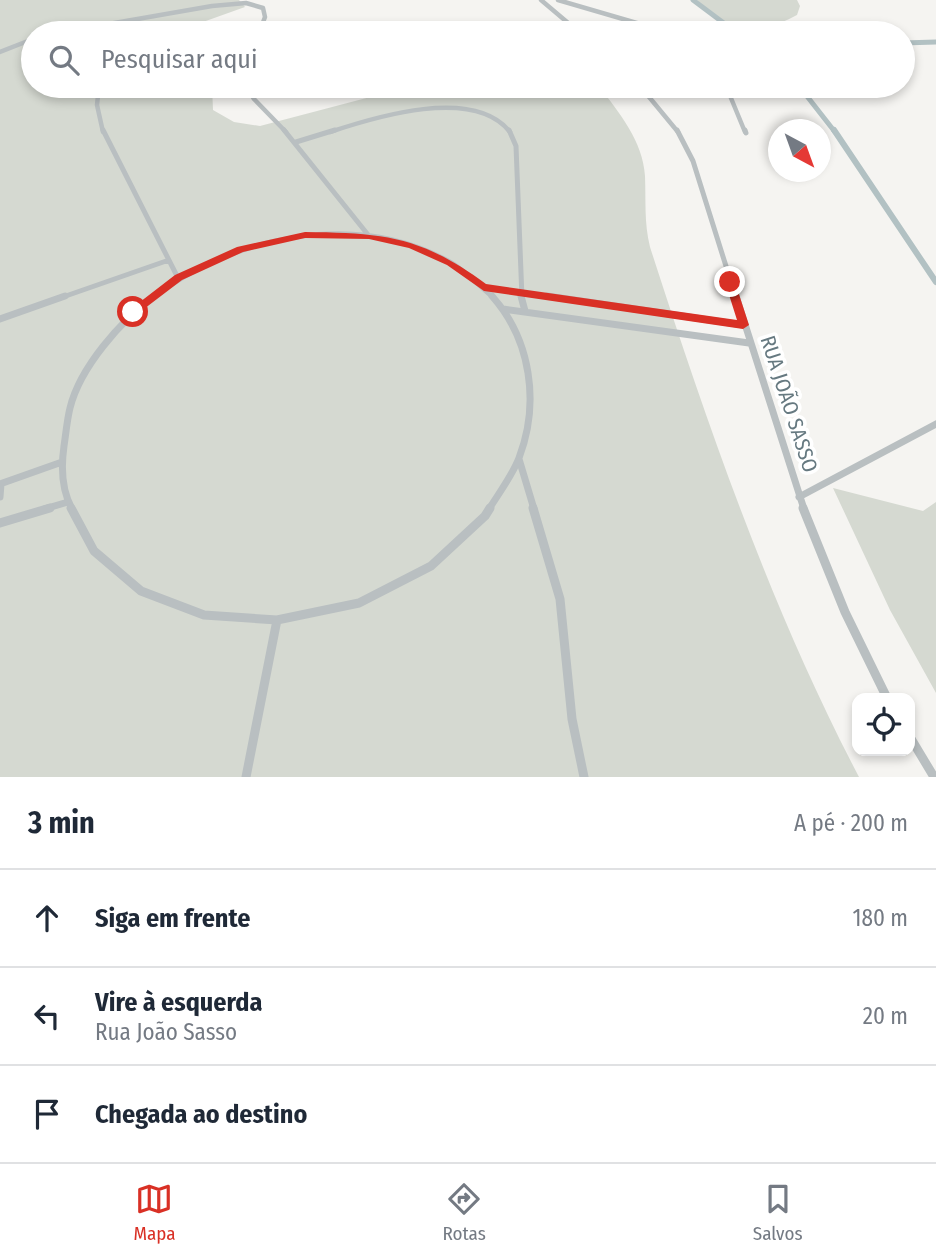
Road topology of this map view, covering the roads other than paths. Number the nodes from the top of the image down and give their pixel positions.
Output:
1 (541, 0) edge
2 (558, 0) edge
3 (136, 20) joint
4 (130, 21) edge
5 (264, 21) edge
6 (566, 21) edge
7 (630, 21) edge
8 (21, 44) edge
9 (0, 52) edge
10 (98, 98) edge
11 (253, 98) edge
12 (650, 98) edge
13 (731, 98) edge
14 (747, 133) dead end
15 (296, 142) junction
16 (369, 236) junction
17 (169, 260) junction
18 (178, 278) junction
19 (484, 287) junction
20 (520, 292) junction
21 (503, 309) junction
22 (525, 311) junction
23 (0, 319) edge
24 (743, 325) junction
25 (749, 343) junction
26 (936, 424) edge
27 (519, 459) junction
28 (62, 462) junction
29 (0, 484) edge
30 (0, 497) edge
31 (799, 497) junction
32 (68, 502) junction
33 (0, 523) edge
34 (277, 620) junction
35 (885, 693) edge
36 (915, 745) edge
37 (246, 777) edge
38 (584, 777) edge
39 (934, 777) edge

1 - 6 street
2 - 7 street
3 - 4 street
3 - 5 street
8 - 9 street
10 - 17 street
11 - 15 street
12 - 24 street, RUA JOÃO SASSO
13 - 14 street
15 - 16 street
15 - 20 street
16 - 18 street
16 - 19 street
17 - 18 street
17 - 23 street
18 - 28 street
19 - 20 street
19 - 21 street
20 - 22 street
20 - 24 street
21 - 22 street
21 - 27 street
22 - 25 street
24 - 25 street, RUA JOÃO SASSO
25 - 31 street, RUA JOÃO SASSO
26 - 31 street
27 - 34 street
27 - 38 street
28 - 29 street
28 - 32 street
29 - 30 street
31 - 35 street, RUA JOÃO SASSO
32 - 33 street
32 - 34 street
34 - 37 street
36 - 39 street

